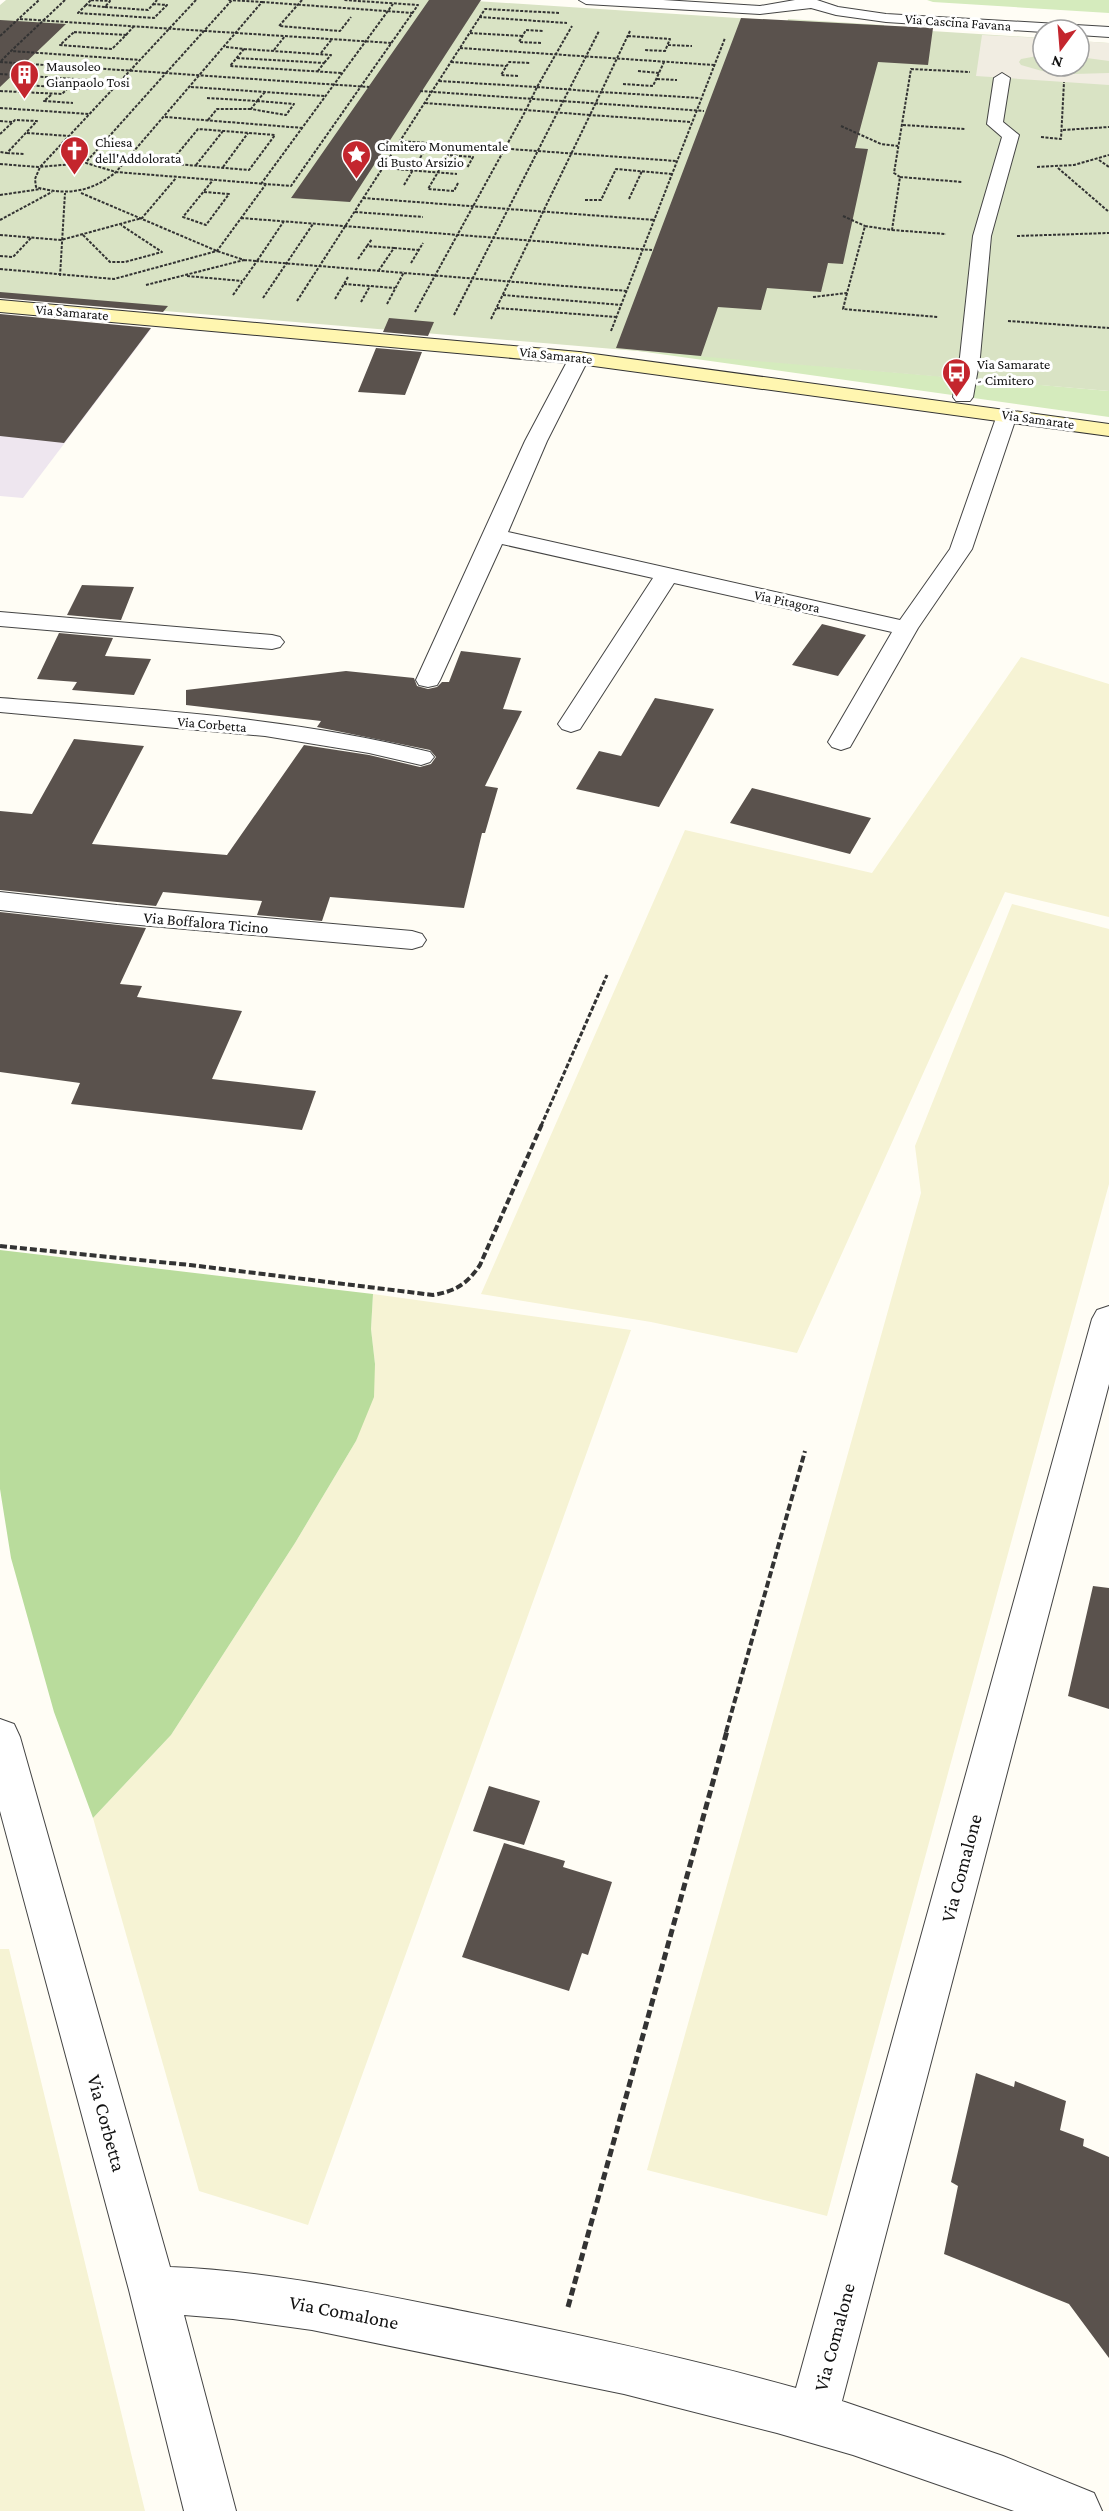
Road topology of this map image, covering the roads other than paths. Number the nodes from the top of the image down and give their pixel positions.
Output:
1 (586, 0) edge
2 (806, 2) edge
3 (1109, 32) edge
4 (1002, 78) dead end
5 (0, 306) edge
6 (579, 358) junction
7 (963, 397) dead end
8 (1007, 415) junction
9 (1109, 430) edge
10 (495, 536) junction
11 (667, 575) junction
12 (0, 619) edge
13 (906, 628) junction
14 (272, 642) dead end
15 (428, 680) dead end
16 (0, 705) edge
17 (571, 724) dead end
18 (840, 742) dead end
19 (421, 758) dead end
20 (0, 901) edge
21 (412, 940) dead end
22 (1109, 1319) edge
23 (0, 1737) edge
24 (153, 2290) junction
25 (813, 2417) junction
26 (210, 2511) edge
27 (1076, 2511) edge

1 - 2 street, Via Cascina Favana
2 - 3 street, Via Cascina Favana
4 - 7 street
5 - 6 street, Via Samarate
6 - 8 street, Via Samarate
6 - 10 street
8 - 9 street, Via Samarate
8 - 13 street
10 - 11 street, Via Pitagora
10 - 15 street
11 - 13 street, Via Pitagora
11 - 17 street
12 - 14 street
13 - 18 street
16 - 19 street, Via Corbetta
20 - 21 street, Via Boffalora Ticino
22 - 25 street, Via Comalone
23 - 24 street, Via Corbetta
24 - 25 street, Via Comalone
24 - 26 street, Via Corbetta
25 - 27 street, Via Comalone

